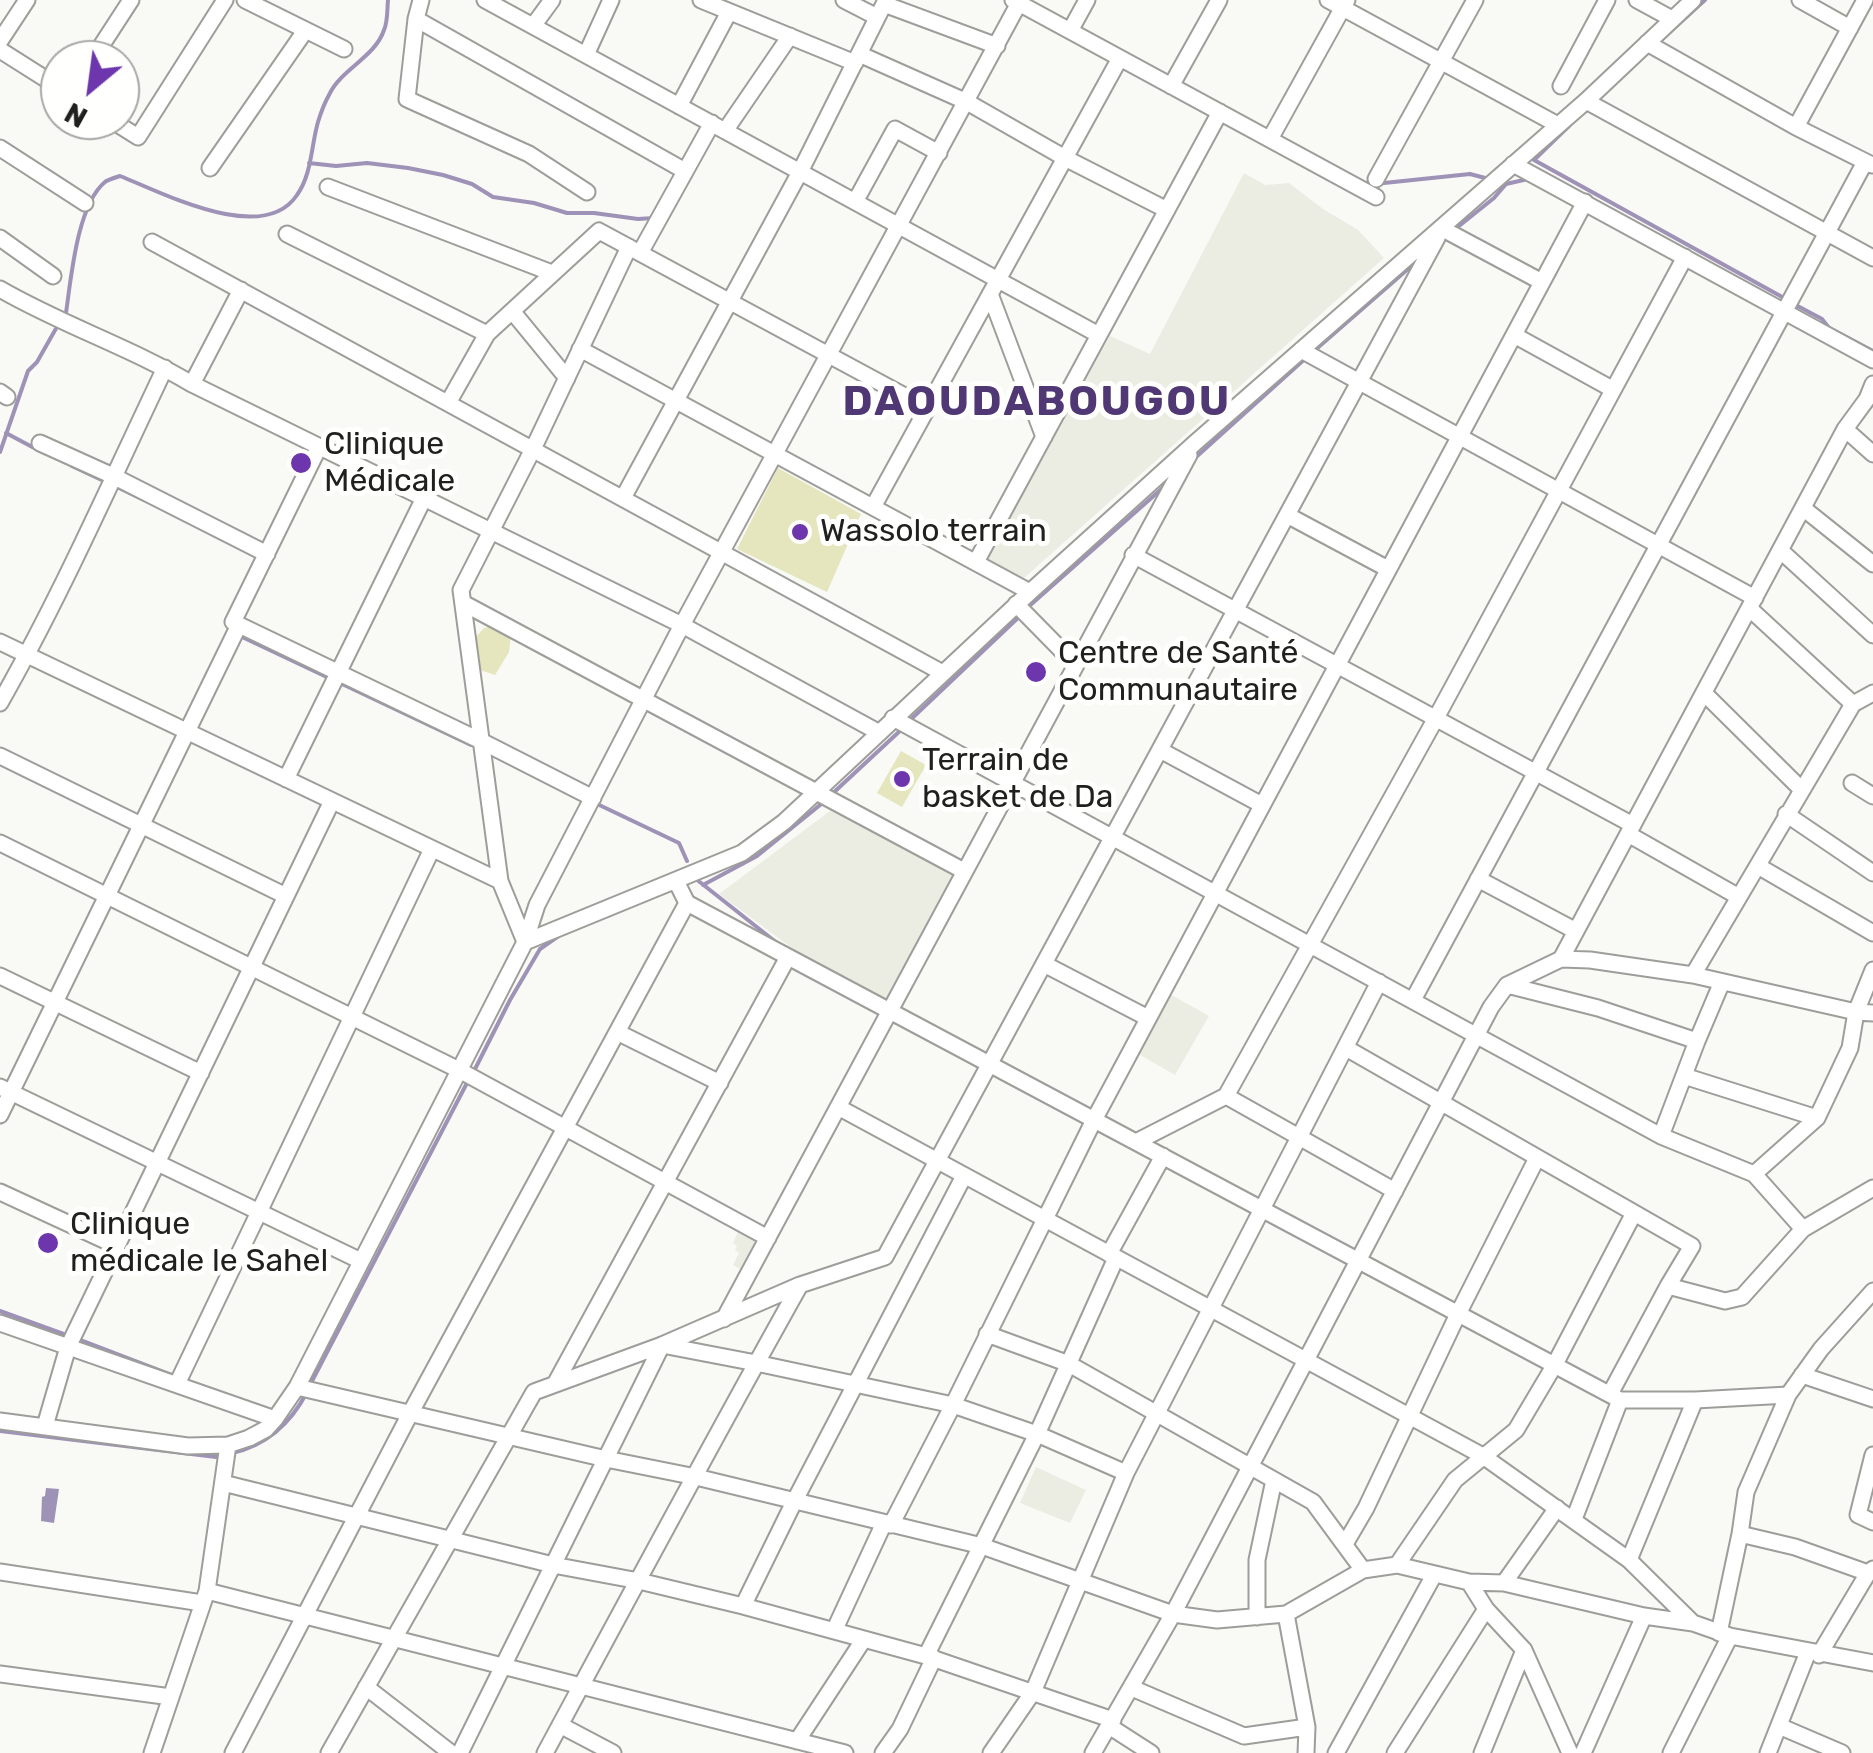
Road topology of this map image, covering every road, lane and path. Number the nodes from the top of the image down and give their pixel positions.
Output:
1 (27, 0) edge
2 (131, 0) edge
3 (225, 0) edge
4 (245, 0) edge
5 (422, 0) edge
6 (485, 0) edge
7 (552, 0) edge
8 (610, 0) edge
9 (701, 0) edge
10 (844, 0) edge
11 (1087, 0) edge
12 (1219, 0) edge
13 (1328, 0) edge
14 (1475, 0) edge
15 (1607, 0) edge
16 (1637, 0) edge
17 (1693, 0) edge
18 (1800, 0) edge
19 (1865, 0) edge
20 (1016, 2) edge
21 (1345, 4) edge
22 (883, 7) edge
23 (730, 12) junction
24 (416, 19) junction
25 (1672, 19) junction
26 (533, 26) junction
27 (1850, 28) junction
28 (305, 31) junction
29 (1070, 31) junction
30 (790, 36) junction
31 (105, 40) edge
32 (0, 41) edge
33 (1647, 43) junction
34 (997, 46) junction
35 (344, 49) dead end
36 (0, 50) edge
37 (586, 55) junction
38 (857, 58) junction
39 (1120, 58) junction
40 (1440, 61) junction
41 (40, 75) edge
42 (1171, 86) junction
43 (1561, 86) dead end
44 (1586, 101) junction
45 (967, 102) junction
46 (679, 106) junction
47 (1220, 112) junction
48 (1558, 125) junction
49 (718, 127) junction
50 (1796, 127) junction
51 (140, 135) edge
52 (1270, 140) junction
53 (0, 148) edge
54 (939, 153) junction
55 (1066, 158) junction
56 (1514, 164) junction
57 (1869, 164) edge
58 (210, 168) dead end
59 (685, 171) junction
60 (800, 172) junction
61 (1376, 179) dead end
62 (328, 186) dead end
63 (587, 192) dead end
64 (1376, 197) dead end
65 (855, 202) junction
66 (1584, 202) junction
67 (84, 203) dead end
68 (1167, 210) junction
69 (899, 226) junction
70 (1442, 228) junction
71 (1828, 233) junction
72 (287, 234) dead end
73 (0, 238) edge
74 (152, 242) dead end
75 (634, 250) junction
76 (1685, 256) junction
77 (1873, 258) edge
78 (552, 274) junction
79 (52, 276) dead end
80 (1542, 282) junction
81 (994, 287) junction
82 (0, 289) edge
83 (241, 290) junction
84 (730, 301) junction
85 (512, 311) junction
86 (1785, 311) junction
87 (487, 334) junction
88 (1514, 334) junction
89 (1099, 335) junction
90 (580, 349) junction
91 (1300, 350) junction
92 (829, 355) junction
93 (1873, 360) edge
94 (165, 368) junction
95 (566, 378) junction
96 (1359, 382) junction
97 (192, 384) junction
98 (1612, 389) junction
99 (1871, 395) edge
100 (676, 401) junction
101 (448, 403) junction
102 (927, 408) junction
103 (1845, 429) junction
104 (1459, 436) junction
105 (1044, 437) junction
106 (1196, 442) junction
107 (40, 444) dead end
108 (319, 446) junction
109 (533, 449) junction
110 (775, 454) junction
111 (1873, 454) edge
112 (113, 476) junction
113 (1558, 490) junction
114 (424, 498) junction
115 (623, 498) junction
116 (873, 506) junction
117 (1803, 508) junction
118 (1287, 516) junction
119 (491, 531) junction
120 (1658, 545) junction
121 (1780, 551) junction
122 (722, 552) junction
123 (267, 554) junction
124 (1133, 555) junction
125 (976, 562) junction
126 (1873, 564) edge
127 (1388, 569) junction
128 (1030, 592) junction
129 (463, 603) junction
130 (1752, 603) junction
131 (1016, 604) junction
132 (1236, 610) junction
133 (238, 625) junction
134 (682, 625) junction
135 (1873, 635) edge
136 (0, 642) edge
137 (28, 654) junction
138 (1075, 664) junction
139 (1337, 664) junction
140 (941, 672) junction
141 (338, 674) junction
142 (1704, 693) junction
143 (1873, 693) edge
144 (644, 700) junction
145 (0, 704) edge
146 (1852, 704) junction
147 (893, 718) junction
148 (1436, 718) junction
149 (186, 732) junction
150 (878, 732) junction
151 (481, 741) junction
152 (1160, 750) junction
153 (0, 756) edge
154 (1536, 772) junction
155 (286, 780) junction
156 (1012, 782) junction
157 (1852, 783) dead end
158 (1801, 789) junction
159 (816, 793) junction
160 (1873, 796) edge
161 (592, 798) junction
162 (332, 802) junction
163 (1262, 805) junction
164 (1786, 814) junction
165 (140, 826) junction
166 (1631, 829) junction
167 (1113, 837) junction
168 (0, 844) edge
169 (432, 849) junction
170 (1871, 865) edge
171 (1758, 866) junction
172 (964, 871) junction
173 (1478, 879) junction
174 (676, 881) junction
175 (500, 882) junction
176 (1215, 892) junction
177 (286, 896) junction
178 (106, 897) junction
179 (1739, 897) junction
180 (688, 903) junction
181 (1576, 932) junction
182 (1873, 933) edge
183 (526, 942) junction
184 (1311, 945) junction
185 (788, 957) junction
186 (1561, 959) junction
187 (1044, 964) junction
188 (252, 968) junction
189 (1873, 970) edge
190 (1693, 975) junction
191 (0, 976) edge
192 (1379, 982) junction
193 (1722, 982) junction
194 (1508, 984) junction
195 (1412, 1000) junction
196 (54, 1003) junction
197 (889, 1011) junction
198 (1856, 1012) junction
199 (1873, 1013) edge
200 (352, 1017) junction
201 (1148, 1018) junction
202 (618, 1033) junction
203 (1476, 1035) junction
204 (1697, 1041) junction
205 (1346, 1048) junction
206 (990, 1064) junction
207 (459, 1070) junction
208 (201, 1073) junction
209 (1684, 1076) junction
210 (720, 1083) junction
211 (6, 1089) edge
212 (1226, 1096) junction
213 (1441, 1102) junction
214 (838, 1108) junction
215 (0, 1115) edge
216 (1816, 1118) junction
217 (1094, 1120) junction
218 (566, 1128) junction
219 (1661, 1136) junction
220 (1300, 1137) junction
221 (1136, 1142) junction
222 (1163, 1156) junction
223 (1538, 1158) junction
224 (937, 1161) junction
225 (158, 1162) junction
226 (1754, 1174) junction
227 (964, 1176) junction
228 (665, 1182) junction
229 (1873, 1188) edge
230 (1395, 1191) junction
231 (0, 1192) edge
232 (1262, 1210) junction
233 (260, 1211) junction
234 (1634, 1213) junction
235 (1044, 1219) junction
236 (1803, 1229) junction
237 (768, 1238) junction
238 (117, 1246) junction
239 (1112, 1256) junction
240 (1358, 1260) junction
241 (360, 1261) junction
242 (800, 1285) junction
243 (1668, 1286) junction
244 (1873, 1291) edge
245 (1211, 1309) junction
246 (1458, 1314) junction
247 (724, 1319) junction
248 (0, 1323) edge
249 (987, 1334) junction
250 (662, 1345) junction
251 (68, 1347) junction
252 (1306, 1360) junction
253 (756, 1362) junction
254 (1069, 1364) junction
255 (1554, 1366) junction
256 (1802, 1375) junction
257 (177, 1384) junction
258 (555, 1384) junction
259 (854, 1385) junction
260 (298, 1387) junction
261 (1788, 1394) junction
262 (1615, 1397) junction
263 (1873, 1399) edge
264 (1695, 1400) junction
265 (952, 1406) junction
266 (411, 1412) junction
267 (1156, 1413) junction
268 (1410, 1417) junction
269 (276, 1419) junction
270 (0, 1421) edge
271 (45, 1426) junction
272 (1037, 1434) junction
273 (509, 1436) junction
274 (228, 1444) junction
275 (1873, 1455) edge
276 (1483, 1456) junction
277 (606, 1459) junction
278 (1250, 1466) junction
279 (1126, 1473) junction
280 (696, 1477) junction
281 (1274, 1480) junction
282 (223, 1483) junction
283 (794, 1502) junction
284 (1557, 1508) junction
285 (358, 1517) junction
286 (1574, 1519) junction
287 (1873, 1522) edge
288 (887, 1524) junction
289 (1740, 1534) junction
290 (450, 1539) junction
291 (1346, 1544) junction
292 (982, 1546) junction
293 (1630, 1560) junction
294 (553, 1565) junction
295 (1396, 1565) junction
296 (1362, 1570) junction
297 (1871, 1571) edge
298 (0, 1572) edge
299 (1434, 1575) junction
300 (638, 1581) junction
301 (1080, 1581) junction
302 (1469, 1582) junction
303 (1504, 1583) junction
304 (205, 1597) junction
305 (744, 1606) junction
306 (1486, 1609) junction
307 (1173, 1614) junction
308 (1286, 1614) junction
309 (306, 1616) junction
310 (1644, 1616) junction
311 (1257, 1617) junction
312 (1693, 1623) junction
313 (834, 1631) junction
314 (1724, 1635) junction
315 (394, 1638) junction
316 (864, 1639) junction
317 (1524, 1650) junction
318 (1814, 1653) junction
319 (930, 1657) junction
320 (1873, 1663) edge
321 (503, 1666) junction
322 (0, 1674) edge
323 (582, 1686) junction
324 (366, 1687) junction
325 (1132, 1688) junction
326 (1032, 1692) junction
327 (171, 1697) junction
328 (1111, 1723) junction
329 (560, 1725) junction
330 (1779, 1726) junction
331 (1307, 1727) junction
332 (797, 1741) junction
333 (1817, 1748) edge
334 (152, 1753) edge
335 (233, 1753) edge
336 (328, 1753) edge
337 (450, 1753) edge
338 (460, 1753) edge
339 (544, 1753) edge
340 (614, 1753) edge
341 (845, 1753) edge
342 (883, 1753) edge
343 (991, 1753) edge
344 (1093, 1753) edge
345 (1151, 1753) edge
346 (1306, 1753) edge
347 (1336, 1753) edge
348 (1395, 1753) edge
349 (1482, 1753) edge
350 (1570, 1753) edge
351 (1583, 1753) edge
352 (1671, 1753) edge
353 (1768, 1753) edge
354 (1842, 1753) edge

1 - 32 street
2 - 31 street
3 - 51 street
4 - 28 street
5 - 24 street
6 - 26 street
7 - 26 street
8 - 37 street
9 - 23 street
10 - 22 street
11 - 29 street
12 - 42 street
13 - 21 street
14 - 40 street
15 - 43 street
16 - 25 street
17 - 25 street
18 - 27 street
19 - 27 street
20 - 29 street
20 - 34 street
21 - 40 street
21 - 52 street
22 - 34 street
22 - 38 street
23 - 30 street
23 - 46 street
24 - 59 street
24 - 63 street
25 - 33 street
26 - 37 street
27 - 50 street
28 - 35 street
28 - 58 street
29 - 39 street
30 - 38 street
30 - 49 street
33 - 44 street
33 - 50 street
34 - 45 street
36 - 41 street
37 - 46 street
38 - 45 street
38 - 60 street
39 - 42 street
39 - 55 street
40 - 48 street
40 - 61 street
42 - 47 street
44 - 48 street
44 - 71 street
45 - 54 street
45 - 55 street
46 - 49 street
47 - 52 street
47 - 68 street
48 - 56 street
49 - 59 street
49 - 60 street
50 - 57 street
52 - 64 street
53 - 67 street
54 - 65 street
54 - 69 street
55 - 68 street
55 - 81 street
56 - 66 street
56 - 70 street
57 - 71 street
59 - 75 street
60 - 65 street
60 - 84 street
62 - 78 street
65 - 69 street
66 - 76 street
66 - 80 street
68 - 89 street
69 - 81 street
69 - 92 street
70 - 80 street
70 - 91 street
70 - 96 street
71 - 77 street
71 - 86 street
72 - 87 street
73 - 79 street
74 - 83 street
75 - 78 street
75 - 84 street
75 - 90 street
76 - 86 street
76 - 98 street
78 - 85 street
80 - 88 street
81 - 89 street
81 - 102 street
81 - 105 street
82 - 94 street
83 - 97 street
83 - 101 street
84 - 92 street
84 - 100 street
85 - 87 street
85 - 95 street
86 - 93 street
86 - 120 street
87 - 101 street
88 - 98 street
88 - 104 street
89 - 105 street
90 - 95 street
90 - 100 street
91 - 96 street
91 - 106 street
92 - 102 street
92 - 110 street
94 - 97 street
94 - 112 street
95 - 109 street
96 - 104 street
96 - 118 street
97 - 108 street
98 - 113 street
99 - 103 street
100 - 110 street
100 - 115 street
101 - 109 street
102 - 116 street
103 - 111 street
103 - 117 street
104 - 113 street
104 - 127 street
105 - 125 street
106 - 124 street
106 - 128 street
107 - 112 street
108 - 114 street
108 - 123 street
109 - 115 street
109 - 119 street
110 - 116 street
110 - 122 street
112 - 123 street
112 - 137 street
113 - 120 street
113 - 148 street
114 - 119 street
114 - 141 street
115 - 122 street
116 - 125 street
117 - 121 street
117 - 126 street
118 - 127 street
118 - 132 street
119 - 129 street
119 - 134 street
120 - 130 street
120 - 154 street
121 - 130 street
121 - 135 street
122 - 134 street
122 - 140 street
123 - 133 street
124 - 132 street
124 - 138 street
125 - 128 street
127 - 139 street
128 - 131 street
129 - 144 street
129 - 151 street
130 - 142 street
130 - 146 street
131 - 138 street
131 - 140 street
132 - 139 street
132 - 152 street
133 - 141 street
133 - 149 street
134 - 144 street
134 - 150 street
136 - 137 street
137 - 145 street
137 - 149 street
138 - 156 street
139 - 148 street
139 - 163 street
140 - 147 street
141 - 151 street
141 - 155 street
142 - 158 street
142 - 166 street
143 - 146 street
144 - 159 street
144 - 161 street
146 - 158 street
147 - 150 street
147 - 156 street
148 - 154 street
148 - 184 street
149 - 155 street
149 - 165 street
150 - 159 street
151 - 161 street
151 - 175 street
152 - 163 street
152 - 167 street
153 - 165 street
154 - 166 street
154 - 173 street
155 - 162 street
156 - 167 street
156 - 172 street
157 - 160 street
158 - 164 street
159 - 172 street
159 - 174 street
161 - 183 street
162 - 169 street
162 - 177 street
163 - 176 street
164 - 170 street
164 - 171 street
165 - 177 street
165 - 178 street
166 - 179 street
166 - 181 street
167 - 176 street
167 - 187 street
168 - 178 street
169 - 175 street
169 - 200 street
171 - 179 street
171 - 182 street
172 - 197 street
173 - 181 street
173 - 195 street
174 - 180 street
174 - 183 street
175 - 183 street
176 - 184 street
176 - 201 street
177 - 188 street
178 - 188 street
178 - 196 street
179 - 190 street
180 - 185 street
180 - 202 street
181 - 186 street
183 - 207 street
184 - 192 street
184 - 212 street
185 - 197 street
185 - 210 street
186 - 190 street
186 - 194 street
187 - 201 street
187 - 206 street
188 - 200 street
188 - 208 street
189 - 198 street
190 - 193 street
191 - 196 street
192 - 195 street
192 - 205 street
193 - 198 street
193 - 204 street
194 - 203 street
194 - 204 street
195 - 203 street
196 - 208 street
196 - 211 street
197 - 206 street
197 - 214 street
198 - 199 street
198 - 216 street
200 - 207 street
200 - 233 street
201 - 217 street
202 - 210 street
202 - 218 street
203 - 213 street
203 - 219 street
204 - 209 street
205 - 213 street
205 - 220 street
206 - 217 street
206 - 224 street
207 - 218 street
207 - 241 street
208 - 225 street
209 - 216 street
209 - 219 street
210 - 228 street
211 - 215 street
211 - 225 street
212 - 220 street
212 - 221 street
213 - 223 street
213 - 230 street
214 - 224 street
214 - 237 street
216 - 226 street
217 - 221 street
217 - 235 street
218 - 228 street
218 - 266 street
219 - 226 street
220 - 230 street
220 - 232 street
221 - 222 street
222 - 232 street
222 - 239 street
223 - 234 street
223 - 246 street
224 - 227 street
224 - 242 street
225 - 233 street
225 - 238 street
226 - 236 street
227 - 235 street
227 - 259 street
228 - 237 street
228 - 258 street
229 - 236 street
230 - 240 street
231 - 238 street
232 - 240 street
232 - 245 street
233 - 241 street
233 - 257 street
234 - 243 street
234 - 255 street
235 - 239 street
235 - 249 street
236 - 243 street
237 - 247 street
238 - 251 street
239 - 245 street
239 - 254 street
240 - 246 street
240 - 252 street
241 - 260 street
242 - 247 street
242 - 253 street
243 - 262 street
244 - 256 street
245 - 252 street
245 - 267 street
246 - 255 street
246 - 268 street
247 - 250 street
248 - 251 street
249 - 254 street
249 - 265 street
250 - 253 street
250 - 258 street
250 - 277 street
251 - 257 street
251 - 271 street
252 - 268 street
252 - 278 street
253 - 259 street
253 - 280 street
254 - 267 street
254 - 272 street
255 - 262 street
255 - 276 street
256 - 261 street
256 - 263 street
257 - 269 street
258 - 273 street
259 - 265 street
259 - 283 street
260 - 266 street
260 - 269 street
261 - 264 street
261 - 289 street
262 - 264 street
262 - 286 street
264 - 293 street
265 - 272 street
265 - 288 street
266 - 273 street
266 - 285 street
267 - 278 street
267 - 279 street
268 - 276 street
268 - 291 street
269 - 274 street
270 - 271 street
271 - 274 street
272 - 279 street
272 - 292 street
273 - 277 street
273 - 290 street
274 - 282 street
275 - 287 street
276 - 284 street
276 - 295 street
277 - 280 street
277 - 294 street
278 - 281 street
278 - 307 street
279 - 301 street
280 - 283 street
280 - 300 street
281 - 291 street
281 - 311 street
282 - 285 street
282 - 304 street
283 - 288 street
283 - 305 street
284 - 286 street
284 - 303 street
285 - 290 street
285 - 309 street
286 - 293 street
288 - 292 street
288 - 313 street
289 - 297 street
289 - 314 street
290 - 294 street
290 - 315 street
291 - 296 street
292 - 301 street
292 - 319 street
293 - 312 street
294 - 300 street
294 - 321 street
295 - 296 street
295 - 299 street
296 - 308 street
297 - 318 street
298 - 304 street
299 - 302 street
299 - 347 street
300 - 305 street
300 - 323 street
301 - 307 street
301 - 326 street
302 - 303 street
302 - 306 street
303 - 310 street
304 - 309 street
304 - 327 street
305 - 313 street
306 - 317 street
306 - 348 street
307 - 311 street
307 - 325 street
308 - 311 street
308 - 331 street
309 - 315 street
309 - 335 street
310 - 312 street
310 - 351 street
312 - 314 street
313 - 316 street
314 - 318 street
314 - 352 street
315 - 321 street
315 - 324 street
316 - 319 street
316 - 332 street
317 - 349 street
317 - 350 street
318 - 320 street
318 - 330 street
319 - 326 street
319 - 342 street
321 - 323 street
321 - 338 street
322 - 327 street
323 - 329 street
323 - 332 street
324 - 336 street
324 - 337 street
325 - 328 street
325 - 331 street
326 - 328 street
326 - 343 street
327 - 334 street
328 - 344 street
328 - 345 street
329 - 339 street
329 - 340 street
330 - 333 street
330 - 353 street
331 - 346 street
332 - 341 street
333 - 354 street

